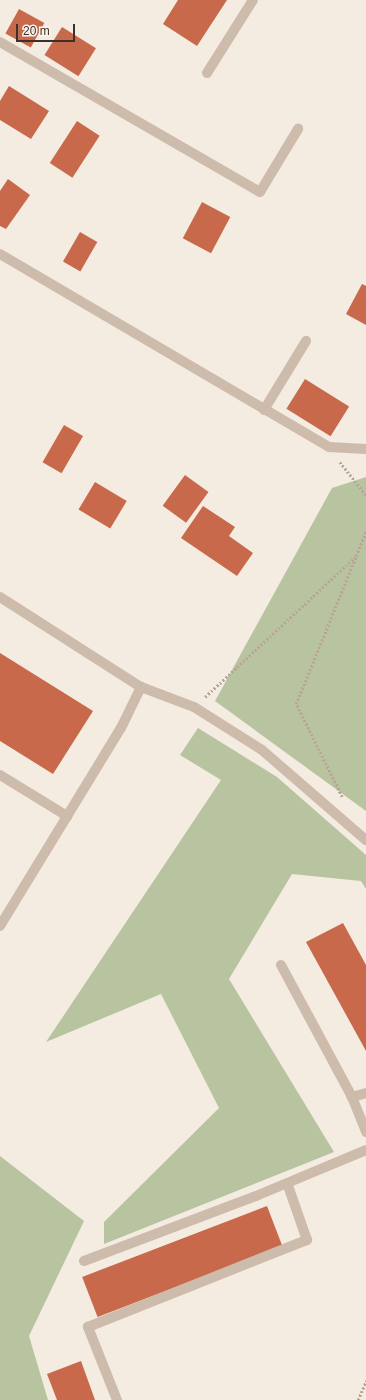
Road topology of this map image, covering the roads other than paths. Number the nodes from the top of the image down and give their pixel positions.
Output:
1 (253, 0) edge
2 (0, 42) edge
3 (207, 73) dead end
4 (298, 129) dead end
5 (0, 254) edge
6 (306, 341) dead end
7 (264, 410) junction
8 (366, 449) edge
9 (0, 597) edge
10 (141, 687) junction
11 (0, 775) edge
12 (68, 816) junction
13 (366, 840) edge
14 (0, 926) edge
15 (281, 964) dead end
16 (366, 1092) edge
17 (352, 1098) junction
18 (366, 1132) edge
19 (366, 1150) edge
20 (287, 1183) junction
21 (84, 1261) dead end
22 (117, 1400) edge

1 - 3 street
2 - 4 street
5 - 7 street
6 - 7 street
7 - 8 street
9 - 10 street
10 - 12 street
10 - 13 street
11 - 12 street
12 - 14 street
15 - 17 street
16 - 17 street
17 - 18 street
19 - 20 street
20 - 21 street
20 - 22 street

